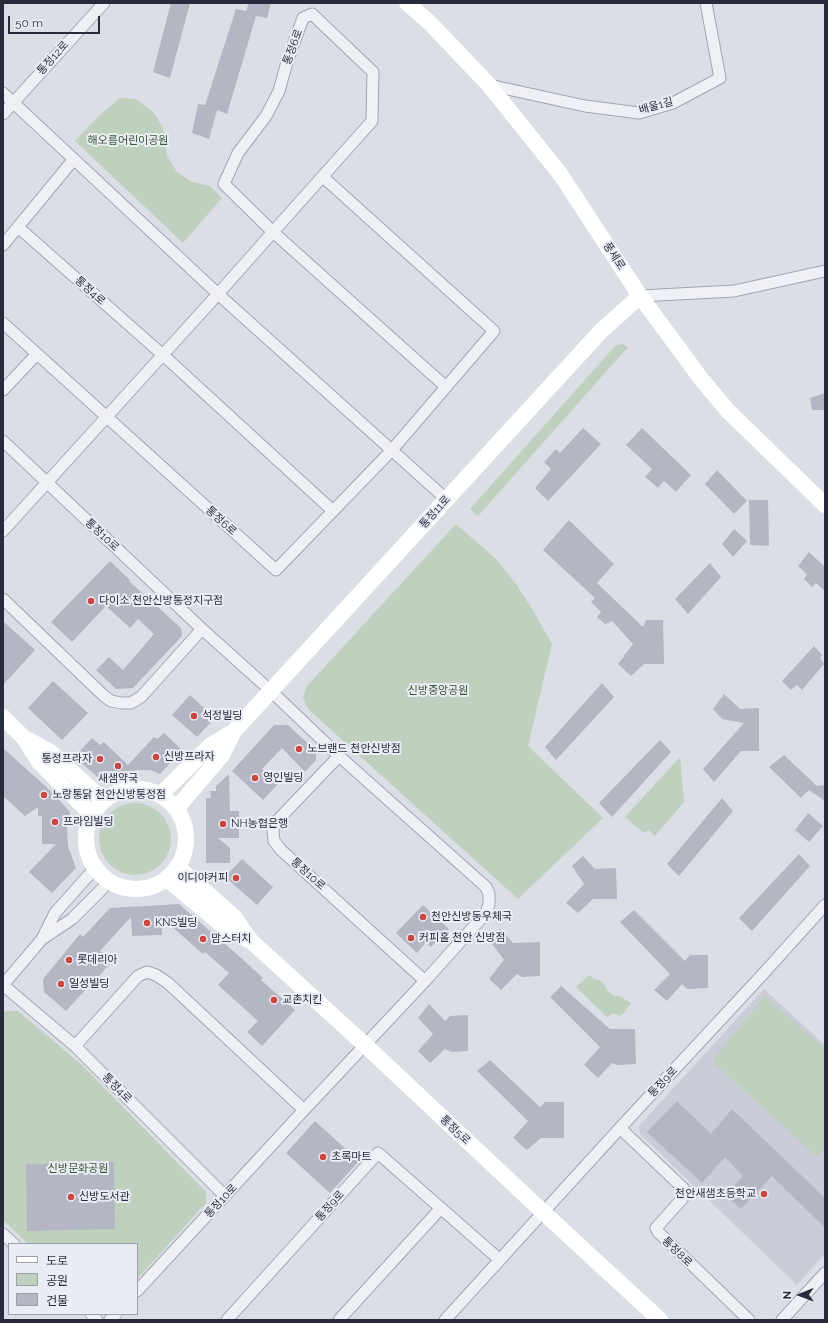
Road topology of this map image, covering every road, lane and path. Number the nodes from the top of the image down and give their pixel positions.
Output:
1 (104, 3) edge
2 (407, 3) edge
3 (706, 3) edge
4 (489, 85) junction
5 (3, 93) edge
6 (14, 102) junction
7 (3, 114) edge
8 (74, 159) junction
9 (323, 177) junction
10 (18, 227) junction
11 (273, 232) junction
12 (3, 245) edge
13 (825, 271) edge
14 (218, 294) junction
15 (640, 296) junction
16 (3, 323) edge
17 (37, 354) junction
18 (163, 355) junction
19 (446, 388) junction
20 (3, 390) edge
21 (106, 416) junction
22 (3, 441) edge
23 (392, 450) junction
24 (47, 483) junction
25 (446, 499) junction
26 (825, 505) edge
27 (332, 511) junction
28 (3, 531) edge
29 (3, 599) edge
30 (202, 629) junction
31 (271, 691) junction
32 (3, 717) edge
33 (234, 731) junction
34 (23, 736) junction
35 (339, 756) junction
36 (160, 795) junction
37 (103, 800) junction
38 (176, 809) junction
39 (92, 815) junction
40 (95, 868) junction
41 (173, 873) junction
42 (109, 882) junction
43 (825, 905) edge
44 (42, 939) junction
45 (425, 981) junction
46 (3, 985) edge
47 (365, 1045) junction
48 (75, 1046) junction
49 (304, 1110) junction
50 (620, 1128) junction
51 (225, 1196) junction
52 (441, 1208) junction
53 (543, 1212) junction
54 (3, 1234) edge
55 (13, 1243) edge
56 (500, 1260) junction
57 (825, 1273) edge
58 (138, 1290) edge
59 (227, 1320) edge
60 (339, 1320) edge
61 (445, 1320) edge
62 (660, 1320) edge
63 (749, 1320) edge
64 (782, 1320) edge

1 - 6 street, 통정12로
2 - 4 street, 풍세로
3 - 4 street, 배울1길
4 - 15 street, 풍세로
5 - 6 street
6 - 7 street, 통정12로
6 - 8 street
8 - 10 street
8 - 14 street
9 - 11 street, 통정6로
9 - 11 street, 통정6로
9 - 19 street, 통정6로
10 - 12 street
10 - 18 street, 통정4로
11 - 14 street, 통정6로
11 - 19 street, 통정6로
13 - 15 street
14 - 18 street
14 - 23 street
15 - 25 street, 통정11로
15 - 26 street, 풍세로
16 - 17 street
17 - 20 street
17 - 21 street
18 - 21 street
18 - 27 street
19 - 23 street, 통정6로
21 - 24 street
21 - 27 street, 통정6로
22 - 24 street, 통정10로
23 - 25 street
23 - 27 street, 통정6로
24 - 28 street
24 - 30 street, 통정10로
25 - 31 street, 통정11로
29 - 30 street
30 - 31 street, 통정10로
31 - 33 street, 통정11로
31 - 35 street, 통정10로
32 - 34 street
33 - 36 street
33 - 38 street
34 - 37 street
34 - 39 street
35 - 45 street, 통정10로
35 - 45 street, 통정10로
36 - 37 street
36 - 38 street
37 - 39 street
38 - 41 street
39 - 40 street
40 - 42 street
40 - 44 street
41 - 42 street
41 - 47 street, 통정5로
42 - 44 street
43 - 50 street, 통정9로
44 - 46 street
45 - 47 street, 통정10로
46 - 48 street, 통정4로
47 - 49 street, 통정10로
47 - 53 street, 통정5로
48 - 49 street
48 - 51 street, 통정4로
49 - 51 street, 통정10로
50 - 53 street, 통정9로
50 - 63 street, 통정8로
51 - 58 street, 통정10로
52 - 56 street, 통정9로
52 - 59 street, 통정9로
52 - 60 street
53 - 56 street, 통정9로
53 - 62 street, 통정5로
54 - 55 street
56 - 61 street, 통정9로
57 - 64 street

